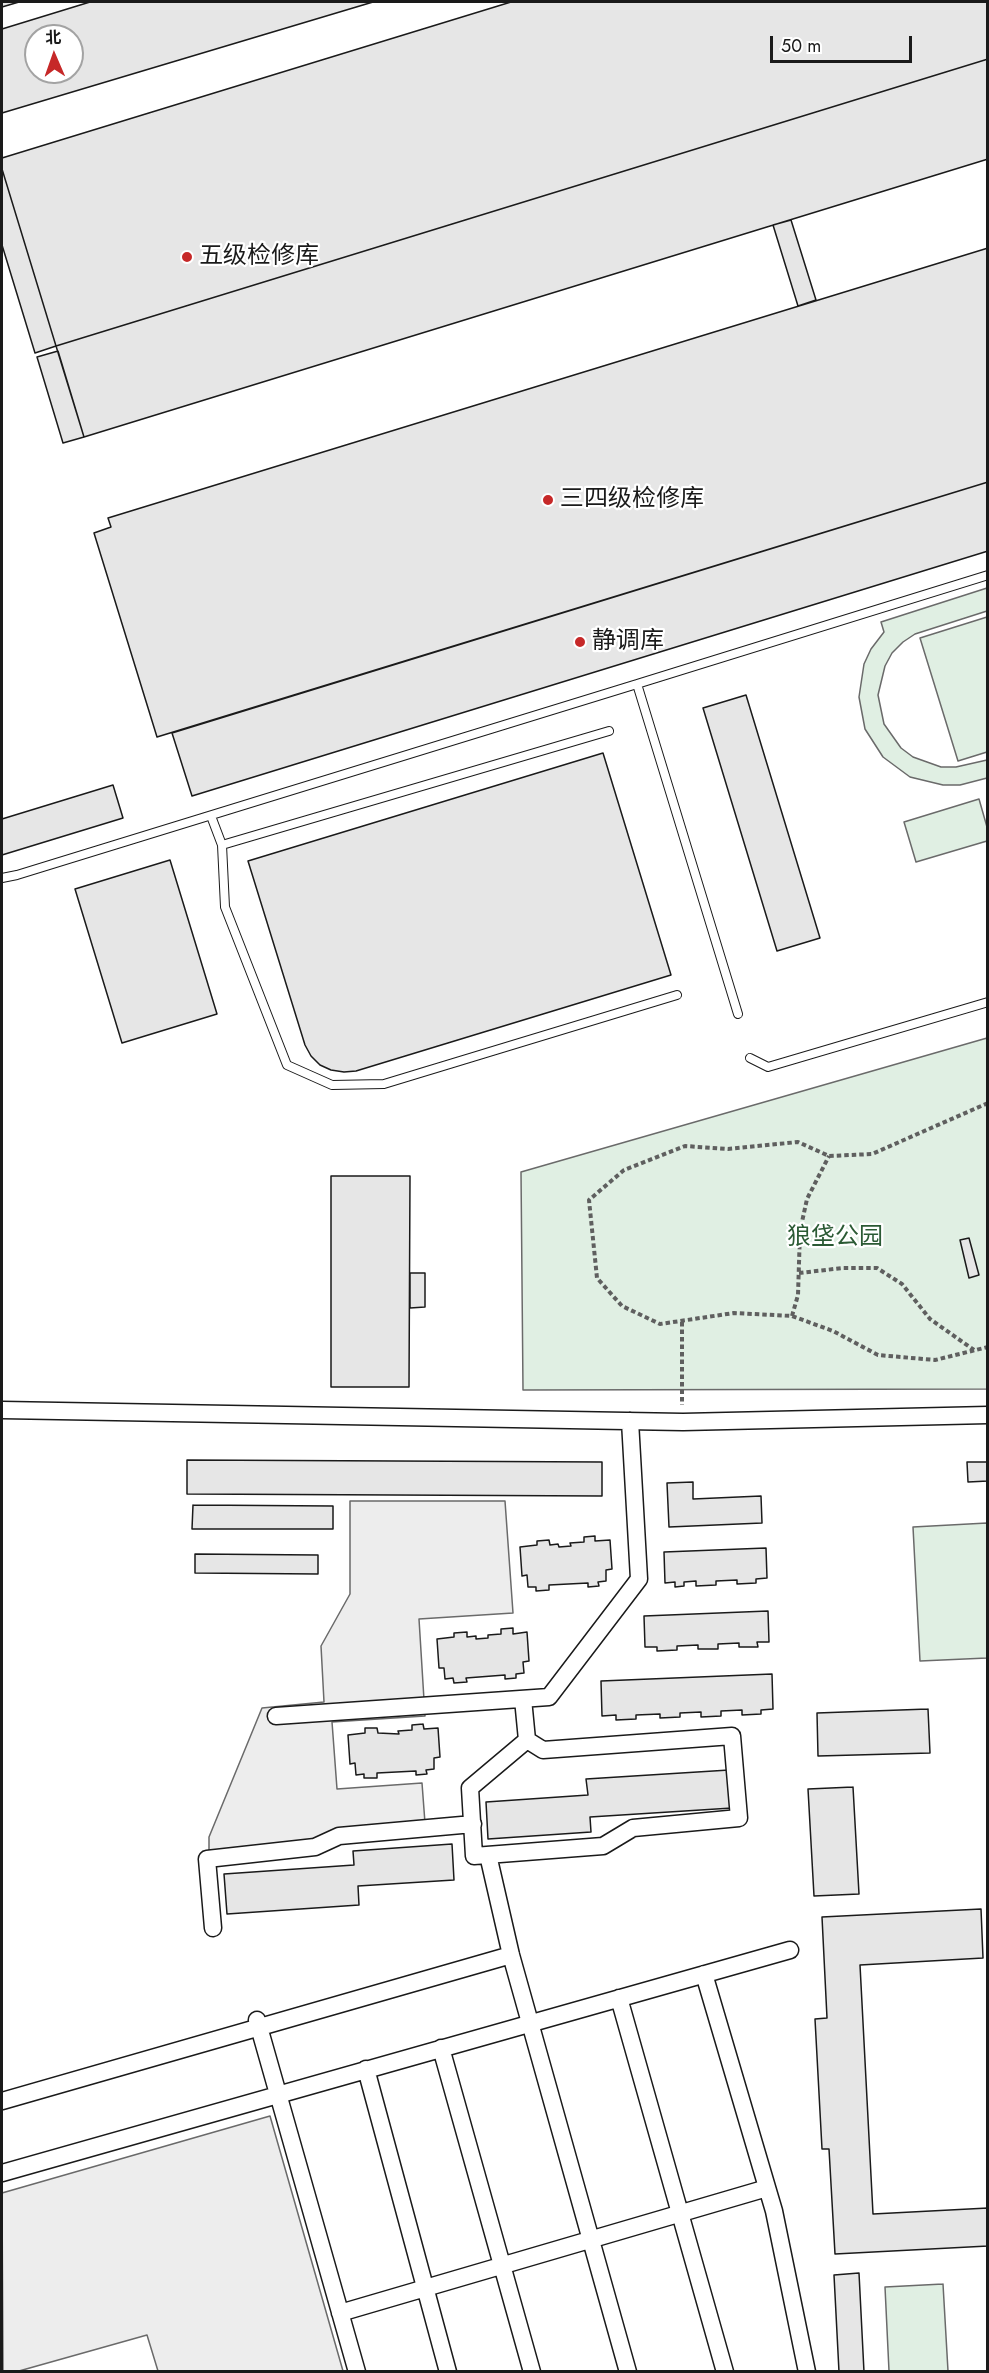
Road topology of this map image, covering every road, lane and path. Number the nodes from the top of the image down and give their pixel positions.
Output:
1 (987, 575) edge
2 (637, 684) junction
3 (609, 731) dead end
4 (211, 816) junction
5 (222, 845) junction
6 (2, 878) edge
7 (677, 995) dead end
8 (987, 1002) edge
9 (738, 1014) dead end
10 (750, 1058) dead end
11 (987, 1103) edge
12 (829, 1156) junction
13 (799, 1273) junction
14 (792, 1317) junction
15 (682, 1322) junction
16 (987, 1347) edge
17 (974, 1351) junction
18 (2, 1410) edge
19 (987, 1415) edge
20 (630, 1421) junction
21 (683, 1422) junction
22 (523, 1699) junction
23 (276, 1716) dead end
24 (527, 1740) junction
25 (472, 1824) junction
26 (488, 1855) junction
27 (213, 1928) dead end
28 (790, 1950) dead end
29 (511, 1956) junction
30 (704, 1974) junction
31 (619, 1998) junction
32 (530, 2023) junction
33 (258, 2024) junction
34 (441, 2048) junction
35 (366, 2069) junction
36 (278, 2094) junction
37 (2, 2101) edge
38 (2, 2173) edge
39 (767, 2188) junction
40 (680, 2214) junction
41 (590, 2240) junction
42 (503, 2266) junction
43 (426, 2288) junction
44 (340, 2313) junction
45 (357, 2372) edge
46 (448, 2372) edge
47 (532, 2372) edge
48 (628, 2372) edge
49 (725, 2372) edge
50 (807, 2372) edge

1 - 2 lane
2 - 4 lane
2 - 9 lane
3 - 5 lane
4 - 5 lane
4 - 6 lane
5 - 7 lane
8 - 10 lane
11 - 12 path
12 - 13 path
12 - 15 path
13 - 14 path
13 - 17 path
14 - 15 path
14 - 17 path
15 - 21 path
16 - 17 path
18 - 20 street
19 - 21 street
20 - 21 street
20 - 22 street
22 - 23 street
22 - 24 street
24 - 25 street
24 - 26 street
25 - 26 street
25 - 27 street
26 - 29 street
28 - 30 street
29 - 32 street
29 - 33 street
30 - 31 street
30 - 39 street
31 - 32 street
31 - 40 street
32 - 34 street
32 - 41 street
33 - 36 street
33 - 37 street
34 - 35 street
34 - 42 street
35 - 36 street
35 - 43 street
36 - 38 street
36 - 44 street
39 - 40 street
39 - 50 street
40 - 41 street
40 - 49 street
41 - 42 street
41 - 48 street
42 - 43 street
42 - 47 street
43 - 44 street
43 - 46 street
44 - 45 street

